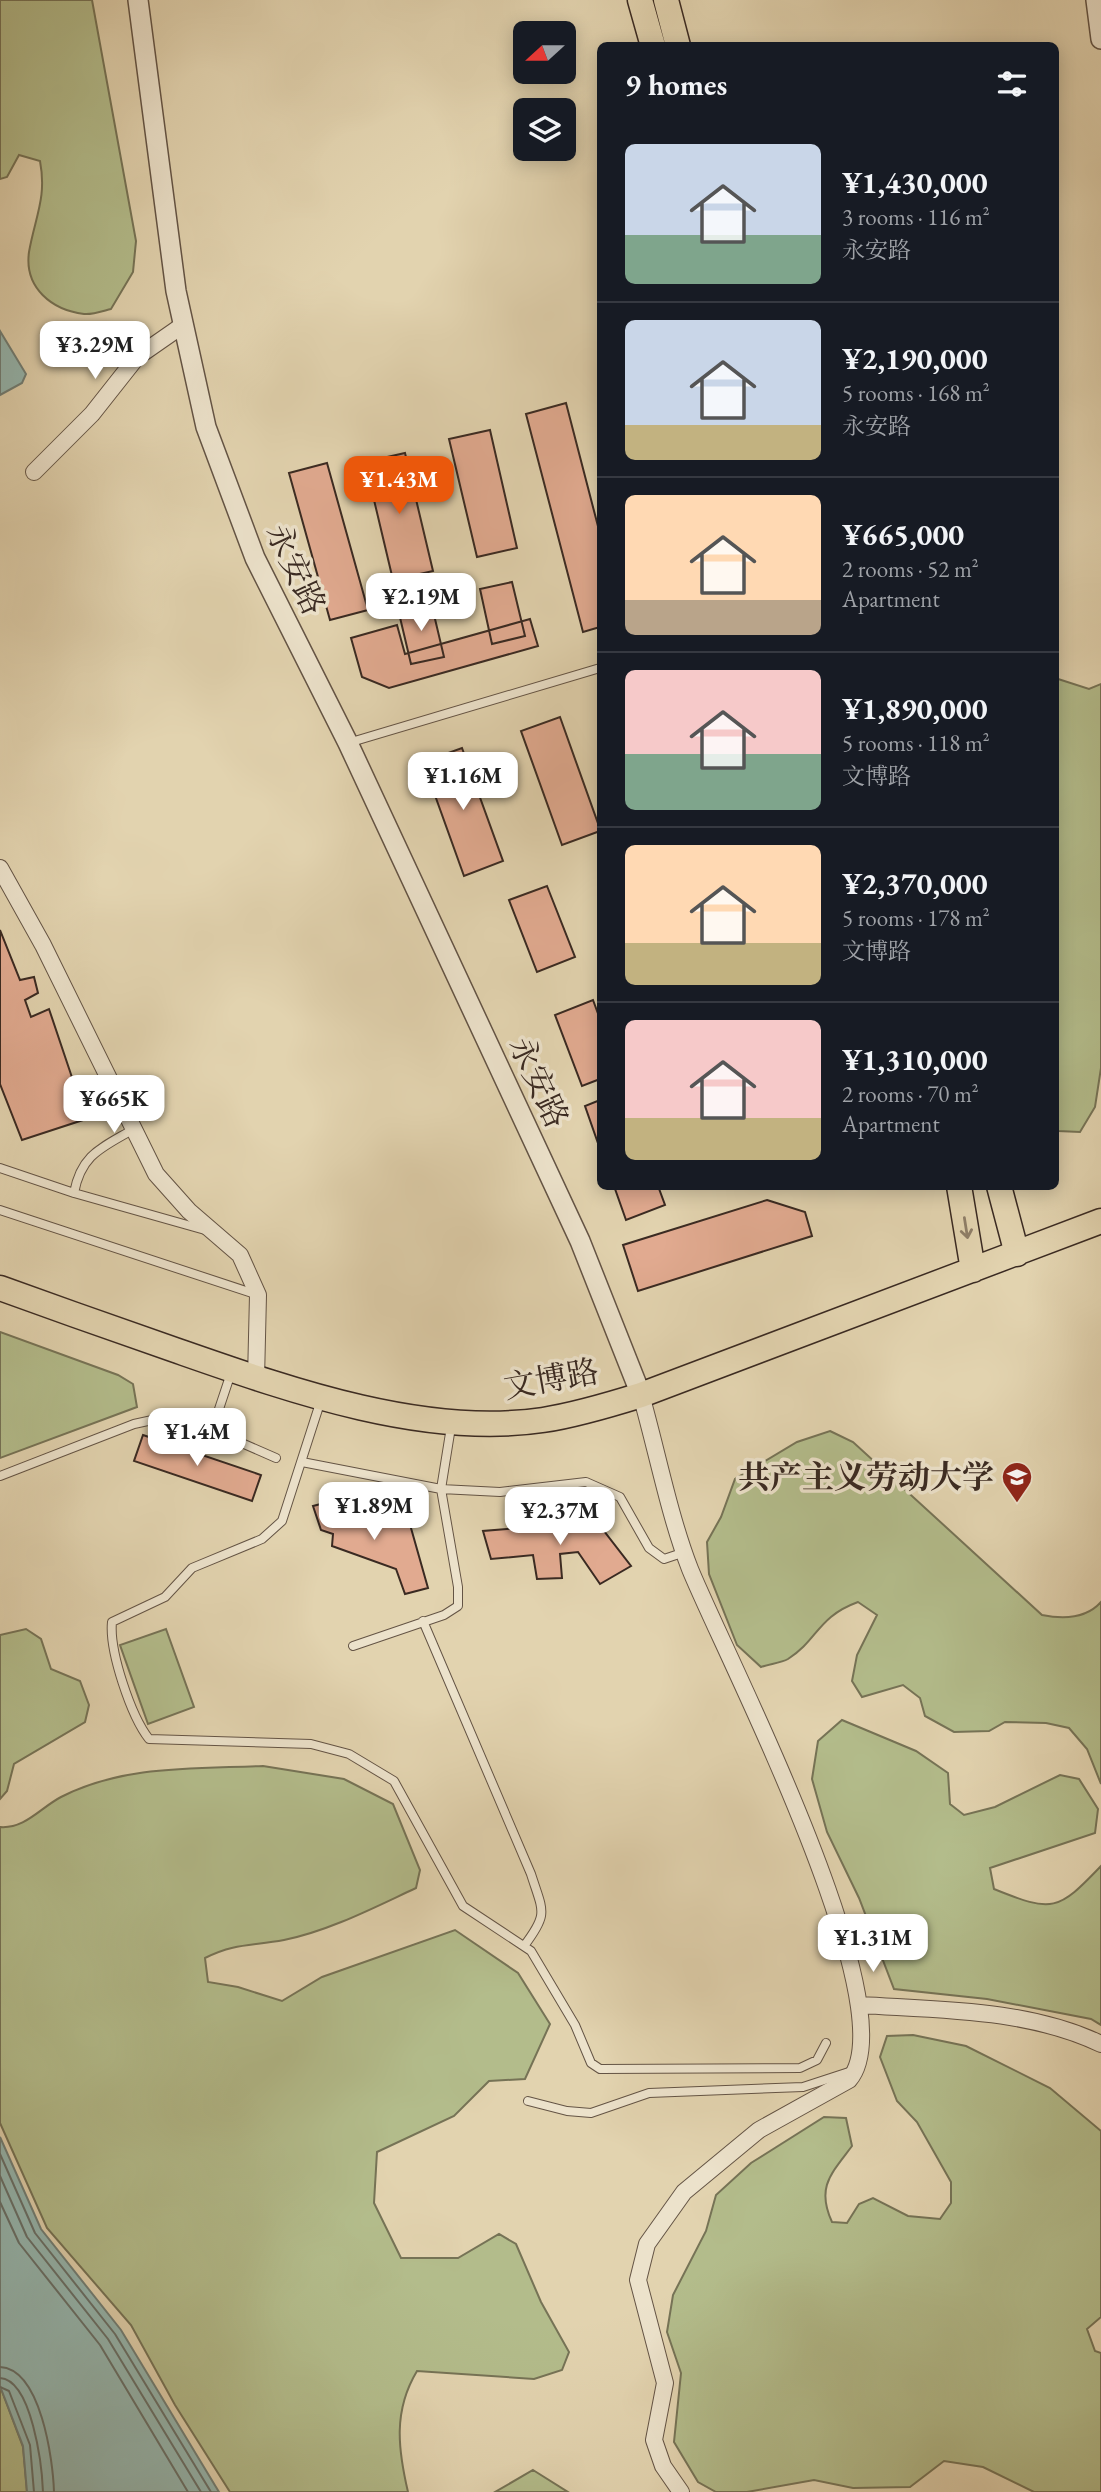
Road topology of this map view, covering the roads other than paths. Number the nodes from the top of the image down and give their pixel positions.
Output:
1 (138, 0) edge
2 (640, 0) edge
3 (666, 0) edge
4 (1096, 0) edge
5 (1101, 39) edge
6 (652, 42) edge
7 (677, 42) edge
8 (183, 324) junction
9 (34, 472) dead end
10 (597, 669) edge
11 (348, 743) junction
12 (0, 868) edge
13 (132, 1130) junction
14 (0, 1168) edge
15 (960, 1190) edge
16 (1000, 1190) edge
17 (74, 1193) junction
18 (0, 1210) edge
19 (1101, 1221) edge
20 (218, 1234) junction
21 (1017, 1254) junction
22 (973, 1270) junction
23 (0, 1289) edge
24 (258, 1295) junction
25 (232, 1370) junction
26 (256, 1379) junction
27 (641, 1395) junction
28 (322, 1397) junction
29 (452, 1420) junction
30 (212, 1430) junction
31 (276, 1458) dead end
32 (302, 1462) junction
33 (0, 1476) edge
34 (442, 1489) junction
35 (685, 1552) junction
36 (423, 1621) junction
37 (353, 1646) dead end
38 (524, 1946) junction
39 (861, 2005) junction
40 (826, 2043) dead end
41 (1101, 2044) edge
42 (858, 2069) junction
43 (528, 2101) dead end
44 (681, 2492) edge

1 - 8 street, 永安路
2 - 6 main road
3 - 7 main road
4 - 5 street
8 - 9 street
8 - 11 street, 永安路
10 - 11 lane
11 - 27 street, 永安路
12 - 13 street
13 - 17 lane
13 - 20 street
14 - 17 lane
15 -> 22 main road
16 - 21 main road
17 - 20 lane
18 - 24 lane
19 - 21 main road, 文博路
20 - 24 street
21 - 22 main road, 文博路
22 - 27 main road, 文博路
23 - 25 main road, 文博路
24 - 26 street
25 - 26 main road, 文博路
25 - 30 lane
26 - 28 main road, 文博路
27 - 29 main road, 文博路
27 - 35 street
28 - 29 main road, 文博路
28 - 32 lane
29 - 34 lane
30 - 31 lane
30 - 33 lane
32 - 34 lane
32 - 38 lane
34 - 35 lane
34 - 36 lane
35 - 39 street
36 - 37 lane
36 - 38 lane
38 - 40 lane
39 - 41 street
39 - 42 street
42 - 43 lane
42 - 44 street

